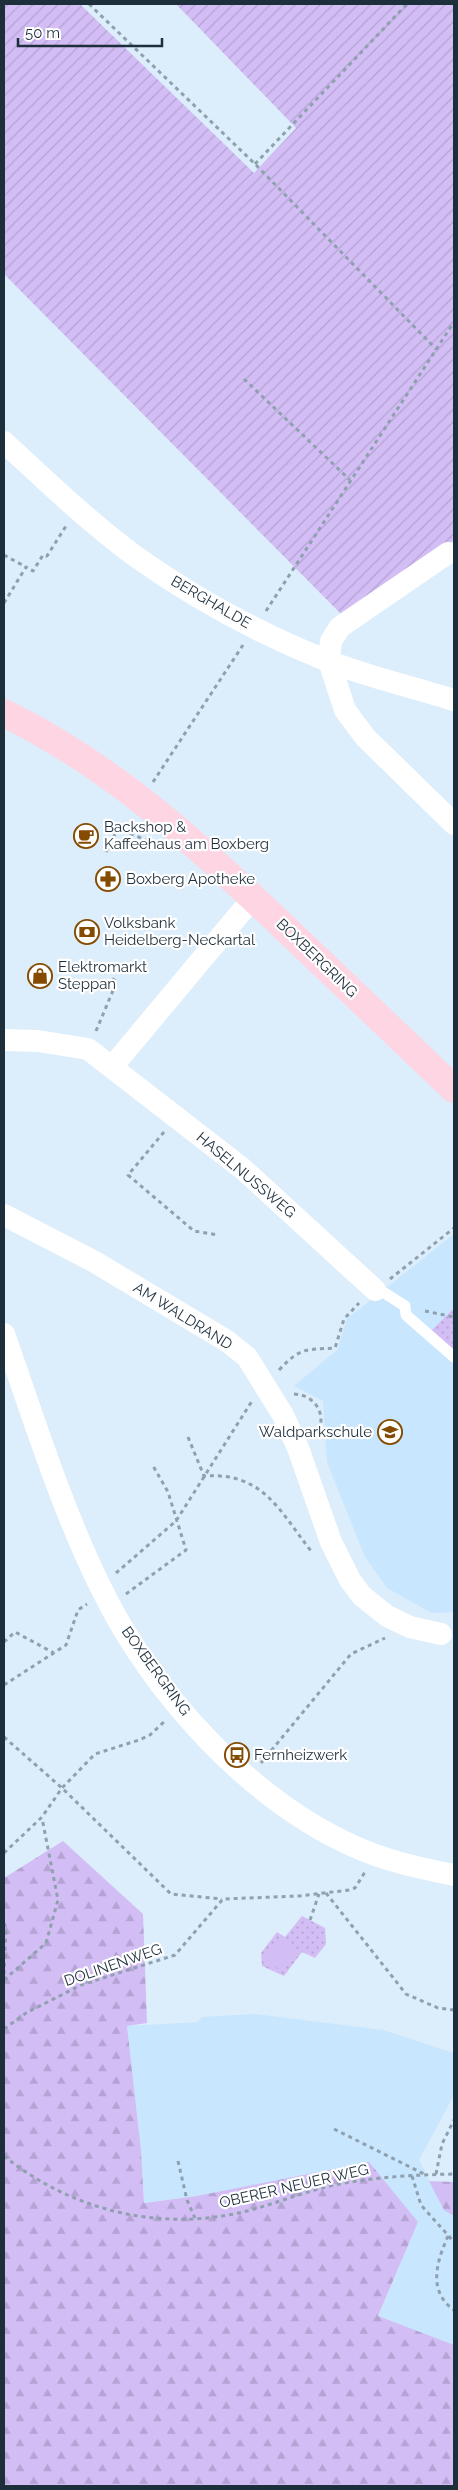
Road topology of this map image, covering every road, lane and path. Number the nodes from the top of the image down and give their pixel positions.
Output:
1 (89, 4) edge
2 (407, 4) edge
3 (255, 164) junction
4 (454, 322) edge
5 (436, 349) junction
6 (244, 379) dead end
7 (4, 442) edge
8 (350, 480) junction
9 (63, 532) dead end
10 (448, 553) dead end
11 (4, 555) edge
12 (26, 567) junction
13 (4, 603) edge
14 (254, 628) junction
15 (242, 646) dead end
16 (329, 662) junction
17 (454, 700) edge
18 (4, 713) edge
19 (143, 800) junction
20 (454, 824) edge
21 (158, 845) dead end
22 (106, 852) dead end
23 (253, 898) junction
24 (112, 979) dead end
25 (4, 1040) edge
26 (88, 1049) junction
27 (112, 1067) junction
28 (454, 1089) edge
29 (164, 1133) dead end
30 (4, 1215) edge
31 (454, 1228) edge
32 (218, 1235) dead end
33 (402, 1271) dead end
34 (375, 1290) joint
35 (405, 1306) junction
36 (353, 1308) dead end
37 (454, 1317) edge
38 (4, 1334) edge
39 (454, 1357) edge
40 (4, 1379) edge
41 (265, 1384) junction
42 (24, 1391) junction
43 (188, 1436) dead end
44 (152, 1464) dead end
45 (204, 1476) junction
46 (176, 1521) junction
47 (313, 1554) dead end
48 (118, 1571) dead end
49 (86, 1605) dead end
50 (110, 1605) junction
51 (410, 1627) junction
52 (447, 1634) edge
53 (4, 1642) edge
54 (55, 1653) junction
55 (4, 1686) edge
56 (180, 1708) junction
57 (4, 1737) edge
58 (249, 1777) junction
59 (62, 1788) junction
60 (42, 1817) junction
61 (4, 1853) edge
62 (372, 1854) junction
63 (454, 1875) edge
64 (326, 1893) junction
65 (319, 1894) junction
66 (223, 1899) junction
67 (310, 1920) dead end
68 (4, 1923) edge
69 (4, 1974) edge
70 (4, 1980) edge
71 (454, 2010) edge
72 (4, 2030) edge
73 (454, 2120) edge
74 (334, 2129) dead end
75 (4, 2156) edge
76 (178, 2161) dead end
77 (424, 2174) junction
78 (436, 2174) junction
79 (454, 2174) edge
80 (412, 2176) junction
81 (195, 2218) junction
82 (448, 2236) junction
83 (454, 2242) edge
84 (454, 2310) edge

1 - 3 path
2 - 3 path
3 - 5 path
4 - 5 path
5 - 8 path
6 - 8 path
7 - 14 street, BERGHALDE
8 - 14 path
9 - 12 path
10 - 16 street
11 - 12 path
12 - 13 path
14 - 16 street, BERGHALDE
15 - 19 path
16 - 17 street, BERGHALDE
16 - 20 street
18 - 19 street, BOXBERGRING
19 - 23 street, BOXBERGRING
21 - 22 path
23 - 27 street
23 - 28 street, BOXBERGRING
24 - 26 path
25 - 26 street, HASELNUSSWEG
26 - 27 street, HASELNUSSWEG
27 - 34 street, HASELNUSSWEG
29 - 32 path
30 - 41 street, AM WALDRAND
31 - 33 path
34 - 35 lane
35 - 37 path
35 - 39 lane
36 - 41 path
38 - 42 street, BOXBERGRING
40 - 42 street
41 - 45 path
41 - 51 street, AM WALDRAND
42 - 50 street, BOXBERGRING
43 - 45 path
44 - 46 path
45 - 46 path
45 - 47 path
46 - 48 path
46 - 50 path
49 - 54 path
50 - 56 street, BOXBERGRING
51 - 52 street, AM WALDRAND
51 - 58 path
53 - 54 path
54 - 55 path
56 - 58 street, BOXBERGRING
56 - 59 path
57 - 59 path
58 - 62 street, BOXBERGRING
59 - 60 path
59 - 66 path
60 - 61 path
60 - 70 path
62 - 63 street, BOXBERGRING
62 - 64 path
64 - 65 path
64 - 71 path
65 - 66 path
65 - 67 path
66 - 72 path, DOLINENWEG
68 - 69 path
73 - 78 path
74 - 77 path
75 - 81 path, OBERER NEUER WEG
76 - 81 path
77 - 78 path, OBERER NEUER WEG
77 - 80 path, OBERER NEUER WEG
78 - 79 path, OBERER NEUER WEG
80 - 81 path, OBERER NEUER WEG
80 - 82 path
82 - 83 path
82 - 84 path

